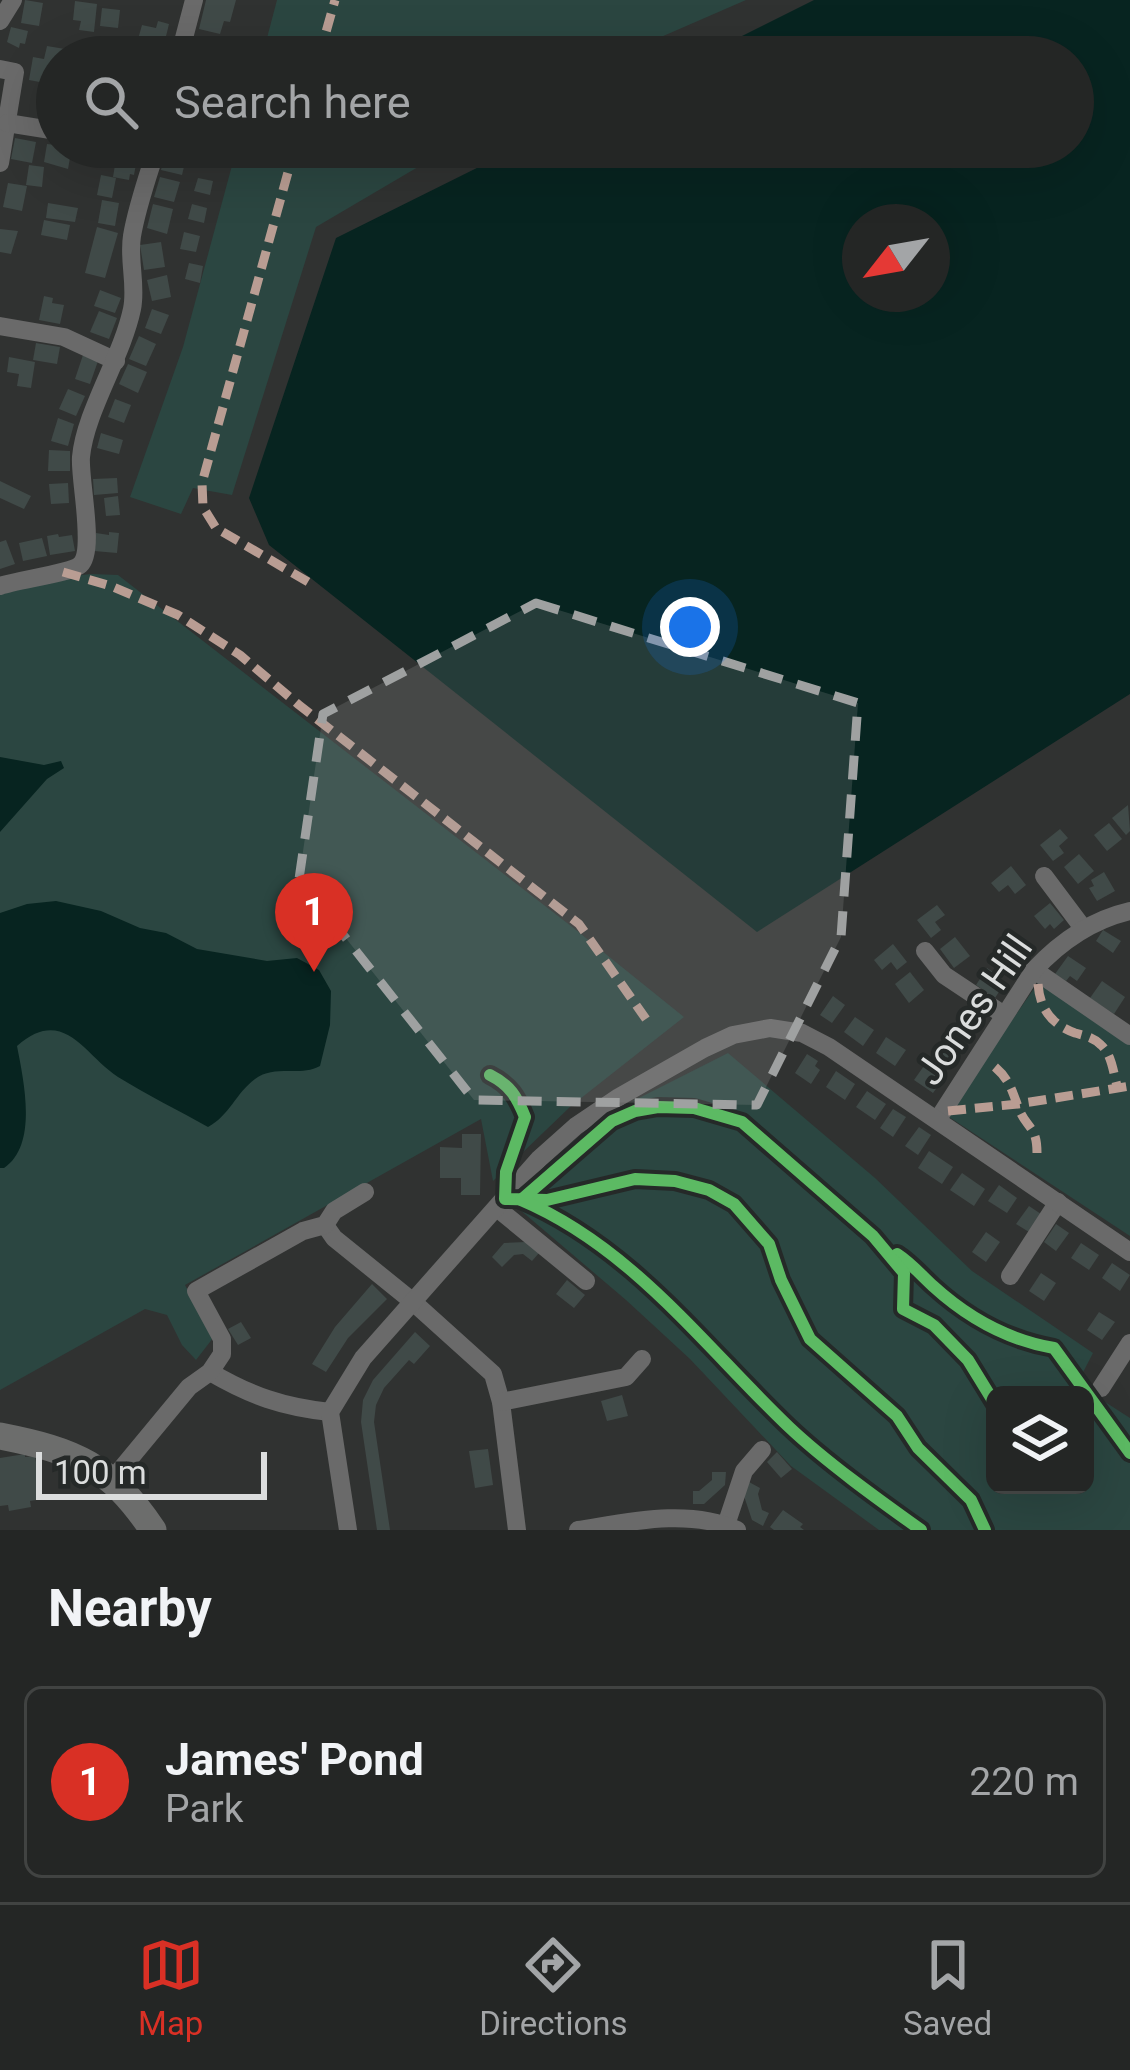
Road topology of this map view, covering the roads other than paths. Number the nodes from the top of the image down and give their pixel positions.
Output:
1 (13, 0) edge
2 (170, 0) edge
3 (193, 2) edge
4 (0, 21) edge
5 (184, 36) edge
6 (0, 69) edge
7 (7, 122) junction
8 (36, 127) edge
9 (0, 163) edge
10 (150, 168) edge
11 (0, 326) edge
12 (116, 361) junction
13 (0, 586) edge
14 (1045, 876) dead end
15 (1130, 910) edge
16 (1083, 928) junction
17 (926, 951) dead end
18 (1034, 970) junction
19 (1004, 1015) junction
20 (1130, 1036) edge
21 (938, 1119) junction
22 (365, 1192) dead end
23 (1058, 1202) junction
24 (497, 1208) junction
25 (325, 1225) junction
26 (1130, 1252) edge
27 (1008, 1275) dead end
28 (586, 1281) dead end
29 (412, 1301) junction
30 (1125, 1349) edge
31 (642, 1359) dead end
32 (210, 1372) junction
33 (1101, 1388) dead end
34 (501, 1402) junction
35 (330, 1412) junction
36 (0, 1436) edge
37 (762, 1450) dead end
38 (112, 1480) junction
39 (732, 1528) edge
40 (153, 1530) edge
41 (348, 1530) edge
42 (518, 1530) edge
43 (578, 1530) edge

1 - 4 street
2 - 3 street
3 - 5 street
6 - 7 street
7 - 8 street
7 - 9 street
10 - 12 street
11 - 12 street
12 - 13 street
14 - 16 street
15 - 16 street, Jones Hill
16 - 18 street, Jones Hill
17 - 19 street
18 - 19 street, Jones Hill
18 - 20 street
19 - 21 street, Jones Hill
21 - 23 street
21 - 24 street
22 - 25 street
23 - 26 street
23 - 27 street
24 - 28 street
24 - 29 street
25 - 29 street
25 - 32 street
29 - 34 street
29 - 35 street
30 - 33 street
31 - 34 street
32 - 35 street
32 - 38 street
34 - 42 street
35 - 41 street
36 - 38 street
37 - 39 street
38 - 40 street
39 - 43 street

